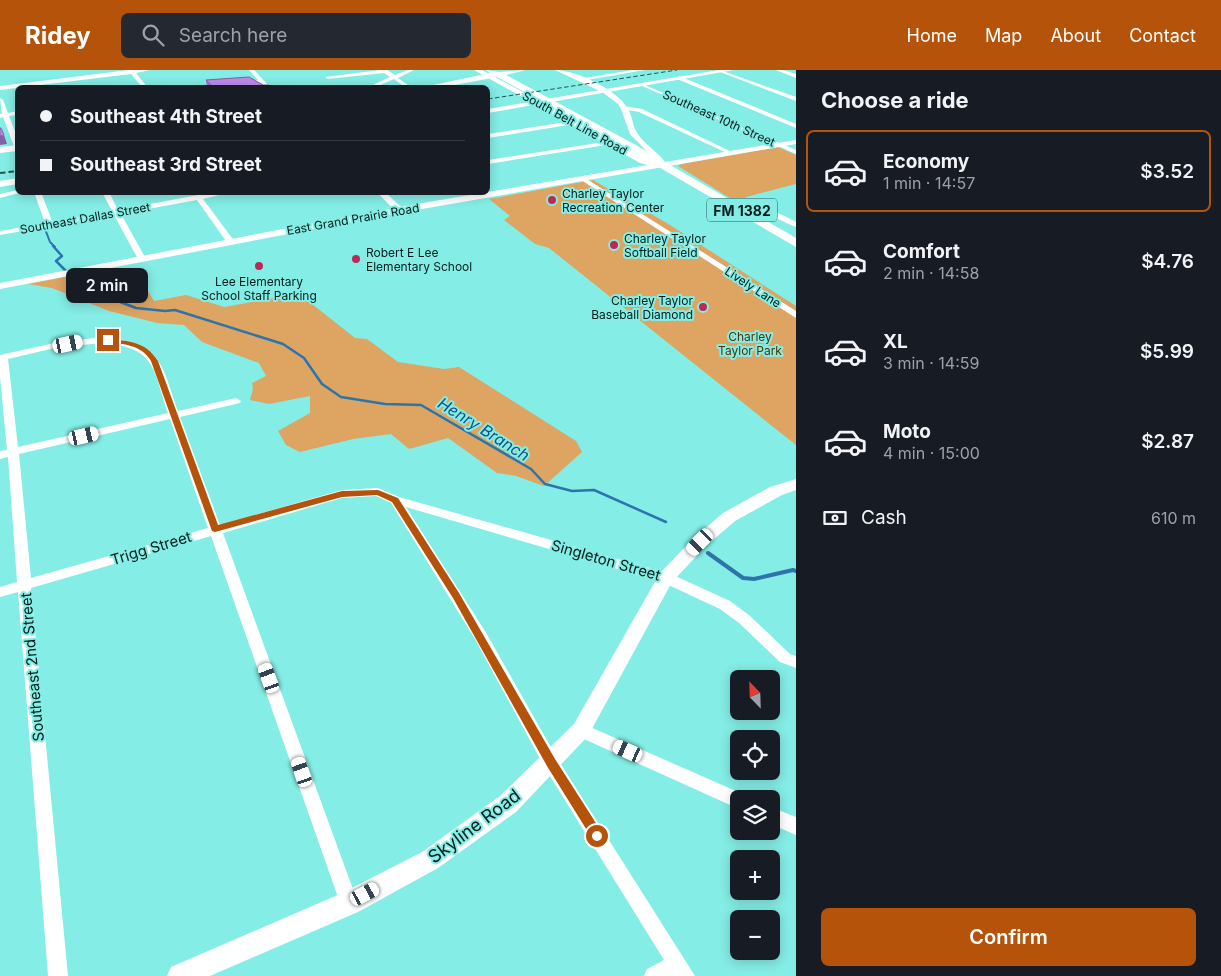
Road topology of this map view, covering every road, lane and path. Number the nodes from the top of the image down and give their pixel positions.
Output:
1 (72, 70) edge
2 (148, 70) edge
3 (251, 70) edge
4 (412, 70) edge
5 (477, 70) edge
6 (522, 70) edge
7 (558, 70) edge
8 (643, 70) edge
9 (731, 70) edge
10 (778, 70) edge
11 (131, 71) edge
12 (385, 71) edge
13 (634, 71) edge
14 (352, 72) edge
15 (722, 72) junction
16 (490, 73) edge
17 (796, 76) edge
18 (328, 77) dead end
19 (395, 77) junction
20 (78, 78) junction
21 (679, 78) junction
22 (261, 81) junction
23 (584, 81) junction
24 (642, 84) junction
25 (23, 85) edge
26 (143, 85) edge
27 (234, 85) edge
28 (266, 85) edge
29 (366, 85) edge
30 (373, 85) edge
31 (406, 85) edge
32 (436, 85) edge
33 (15, 86) edge
34 (0, 88) edge
35 (604, 90) junction
36 (796, 99) edge
37 (0, 100) edge
38 (535, 102) junction
39 (490, 107) edge
40 (624, 108) junction
41 (490, 111) edge
42 (3, 115) edge
43 (573, 123) junction
44 (796, 126) edge
45 (490, 136) edge
46 (796, 142) edge
47 (15, 143) edge
48 (610, 143) junction
49 (780, 145) junction
50 (15, 148) edge
51 (0, 150) edge
52 (796, 152) edge
53 (731, 153) junction
54 (490, 162) edge
55 (662, 165) junction
56 (15, 176) edge
57 (0, 179) edge
58 (583, 179) junction
59 (15, 182) edge
60 (0, 184) edge
61 (15, 193) edge
62 (38, 195) edge
63 (107, 195) edge
64 (214, 195) edge
65 (383, 195) edge
66 (488, 195) edge
67 (490, 195) edge
68 (0, 196) edge
69 (199, 198) junction
70 (399, 210) junction
71 (741, 210) junction
72 (116, 212) junction
73 (48, 224) junction
74 (796, 225) edge
75 (0, 233) edge
76 (231, 242) junction
77 (796, 243) edge
78 (142, 259) junction
79 (0, 286) edge
80 (796, 315) edge
81 (1, 358) edge
82 (236, 401) dead end
83 (174, 415) junction
84 (6, 454) edge
85 (796, 484) edge
86 (361, 492) joint
87 (395, 500) junction
88 (215, 529) junction
89 (666, 578) junction
90 (25, 585) junction
91 (0, 592) edge
92 (796, 662) edge
93 (581, 730) junction
94 (551, 762) junction
95 (730, 797) edge
96 (780, 819) edge
97 (796, 826) edge
98 (349, 903) junction
99 (681, 970) edge
100 (58, 976) edge
101 (180, 976) edge
102 (654, 976) edge

1 - 20 street
2 - 11 street
3 - 22 street
4 - 19 street
5 - 16 street, FM 1382
6 - 16 main road
7 - 23 street
8 - 13 street
9 - 15 main road
10 - 17 street
11 - 20 street
11 - 26 street
12 - 14 street
12 - 19 street
13 - 23 street
14 - 18 street
14 - 29 street
15 - 21 main road
15 - 36 street
16 - 32 main road
16 - 38 street, South Belt Line Road / FM 1382
16 - 55 main road, South Belt Line Road / FM 1382
19 - 30 street
19 - 31 street
20 - 25 street
21 - 24 main road
21 - 44 street
22 - 27 street
22 - 28 street
23 - 35 street
24 - 35 main road
24 - 49 street, Southeast 10th Street
33 - 34 street
35 - 38 main road
35 - 40 street
37 - 42 street
38 - 39 main road
38 - 41 main road
38 - 43 street, South Belt Line Road / FM 1382
40 - 53 street
40 - 55 street
42 - 47 street
43 - 45 street
43 - 48 street, South Belt Line Road / FM 1382
46 - 49 street, East Grand Prairie Road
48 - 54 street
48 - 55 street, South Belt Line Road / FM 1382
49 - 52 street, Southeast 10th Street
49 - 53 street, East Grand Prairie Road
50 - 51 main road
53 - 55 street, East Grand Prairie Road
55 - 58 street, East Grand Prairie Road
55 - 71 main road, South Belt Line Road / FM 1382
56 - 57 main road
58 - 67 street, East Grand Prairie Road
58 - 80 street, Lively Lane
59 - 60 main road
61 - 68 street
62 - 73 street
63 - 72 street
64 - 69 street, Southeast Dallas Street
65 - 70 street
66 - 70 street, East Grand Prairie Road
69 - 72 street, Southeast Dallas Street
69 - 76 street
70 - 76 street, East Grand Prairie Road
71 - 74 street
71 - 77 main road, South Belt Line Road / FM 1382
72 - 73 street, Southeast Dallas Street
72 - 78 street
73 - 75 street, Southeast Dallas Street
76 - 78 street, East Grand Prairie Road
78 - 79 street, East Grand Prairie Road
81 - 83 street
81 - 84 street, Southeast 2nd Street
82 - 83 street
83 - 84 street
83 - 88 street
84 - 90 street, Southeast 2nd Street
85 - 89 street, Skyline Road
86 - 87 street, Singleton Street
86 - 88 street, Trigg Street
87 - 89 street, Singleton Street
87 - 94 street
88 - 90 street, Trigg Street
88 - 98 street
89 - 92 street, Singleton Street
89 - 93 street, Skyline Road
90 - 91 street, Trigg Street
90 - 100 street, Southeast 2nd Street
93 - 94 street, Skyline Road
93 - 95 street
94 - 98 street, Skyline Road
94 - 99 street
96 - 97 street
98 - 101 street, Skyline Road
99 - 102 street

